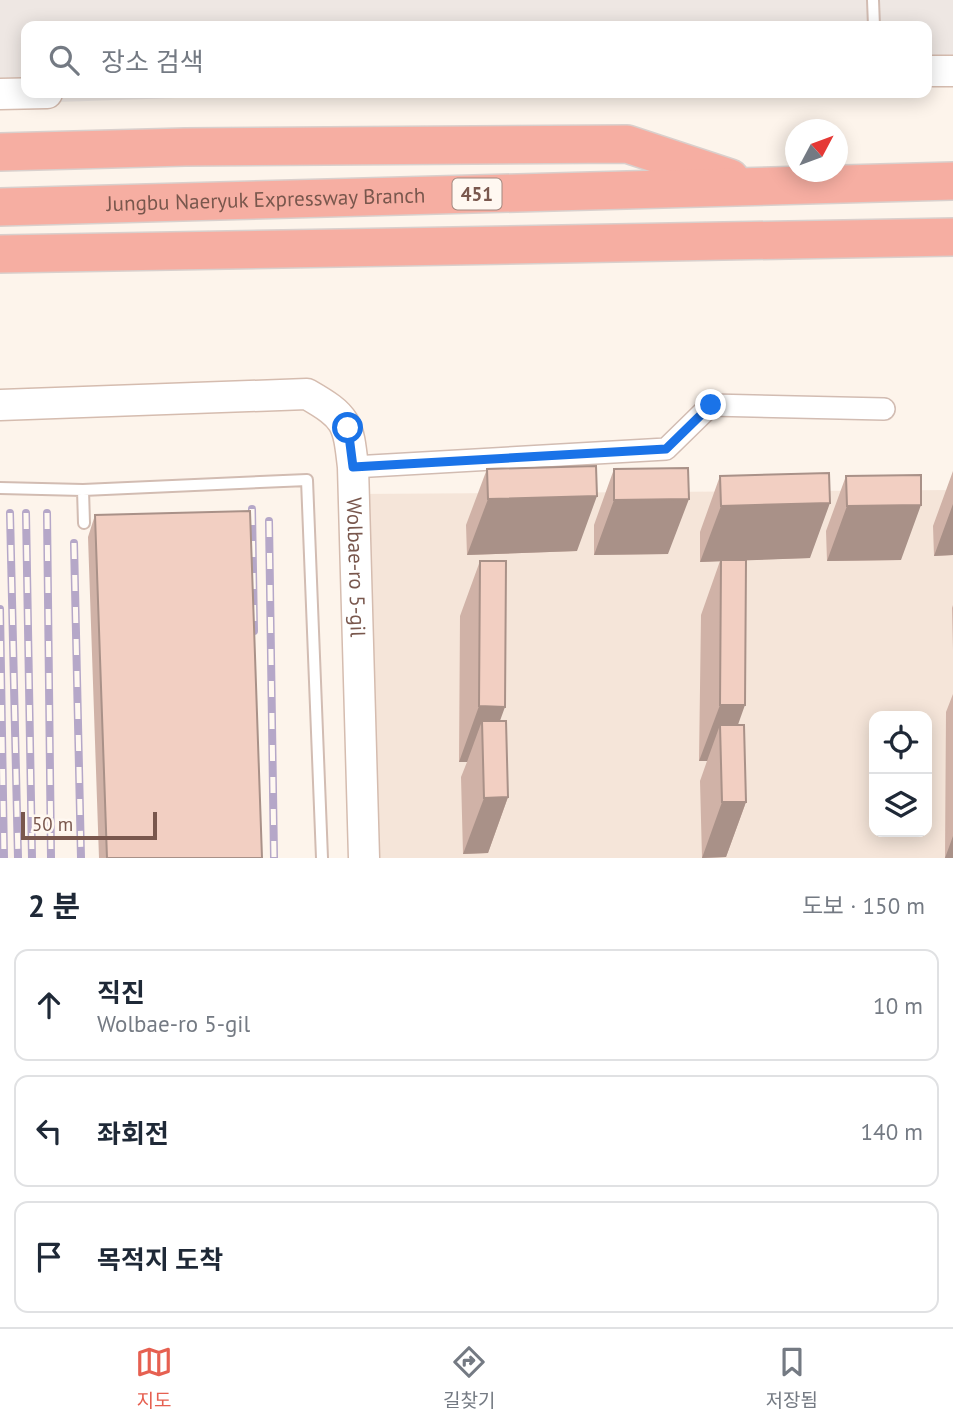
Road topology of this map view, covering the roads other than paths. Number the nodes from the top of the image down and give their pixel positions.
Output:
1 (873, 0) edge
2 (874, 21) edge
3 (932, 71) edge
4 (953, 71) edge
5 (0, 94) edge
6 (21, 94) edge
7 (0, 152) edge
8 (953, 181) edge
9 (754, 186) junction
10 (0, 207) edge
11 (953, 237) edge
12 (0, 254) edge
13 (0, 405) edge
14 (884, 409) dead end
15 (353, 467) junction
16 (0, 488) edge
17 (83, 490) junction
18 (85, 523) dead end
19 (322, 858) edge
20 (364, 858) edge

1 - 2 lane
3 - 4 street
5 - 6 street
7 - 9 highway
8 - 9 highway, Jungbu Naeryuk Expressway Branch / 451
9 - 10 highway, Jungbu Naeryuk Expressway Branch / 451
11 - 12 highway
13 - 15 street, Wolbae-ro 5-gil
14 - 15 street
15 - 20 street, Wolbae-ro 5-gil
16 - 17 lane
17 - 18 lane
17 - 19 lane

